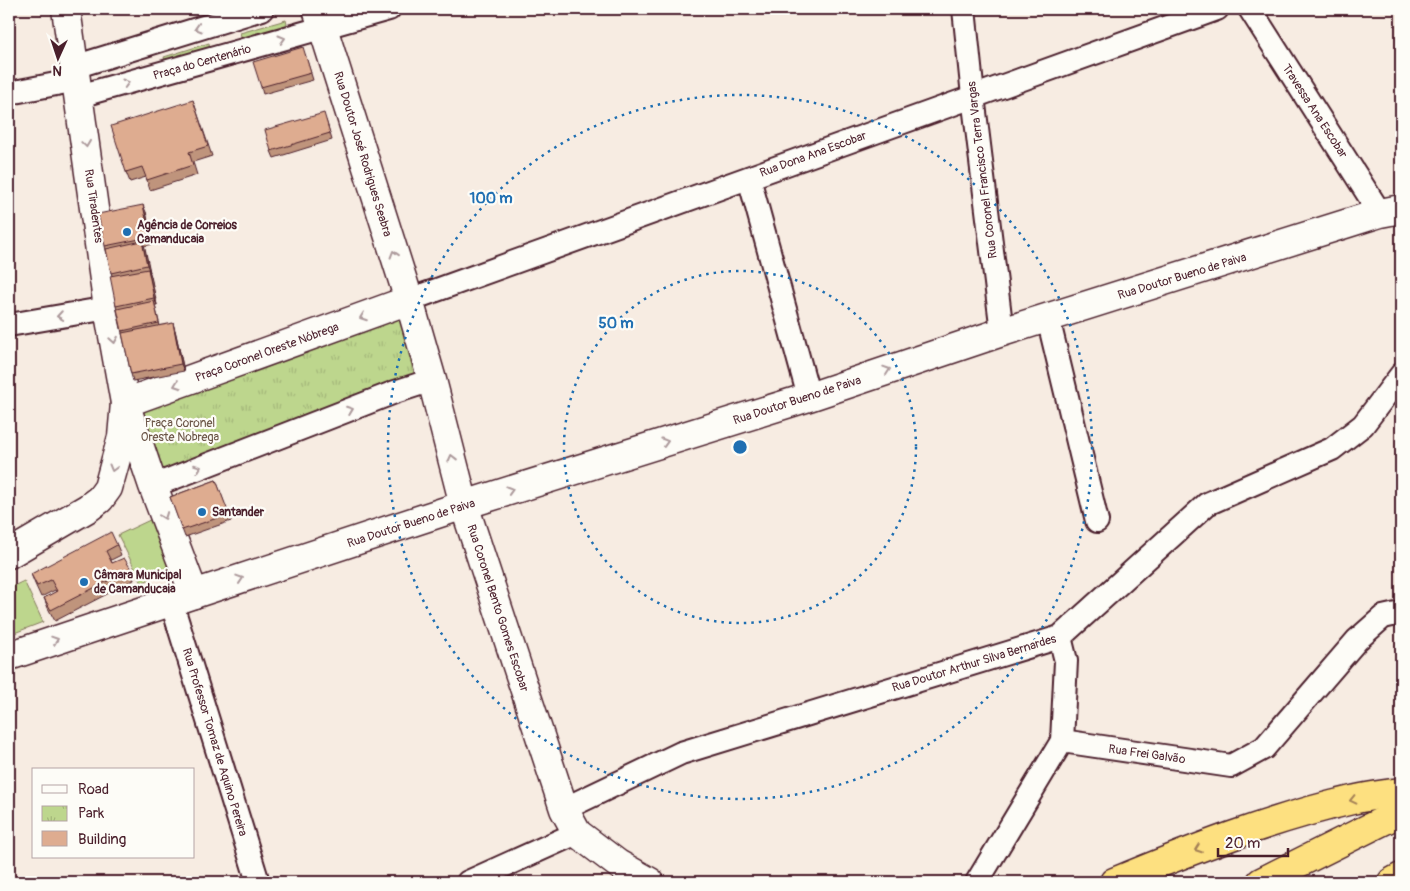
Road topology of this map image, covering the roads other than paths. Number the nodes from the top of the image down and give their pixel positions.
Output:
1 (66, 9) edge
2 (262, 9) edge
3 (389, 9) edge
4 (964, 9) edge
5 (1217, 9) edge
6 (1250, 9) edge
7 (320, 18) edge
8 (77, 81) junction
9 (9, 93) edge
10 (973, 96) junction
11 (749, 178) junction
12 (1391, 211) edge
13 (408, 300) junction
14 (108, 308) junction
15 (1048, 318) junction
16 (9, 325) edge
17 (1002, 332) junction
18 (1401, 375) edge
19 (432, 380) junction
20 (808, 397) junction
21 (125, 403) junction
22 (153, 486) junction
23 (464, 505) junction
24 (1097, 521) dead end
25 (9, 554) edge
26 (182, 598) junction
27 (1401, 613) edge
28 (1060, 637) junction
29 (9, 656) edge
30 (1062, 741) junction
31 (1401, 792) edge
32 (564, 809) junction
33 (1401, 812) edge
34 (577, 833) junction
35 (621, 873) edge
36 (1401, 877) edge
37 (258, 882) edge
38 (468, 882) edge
39 (650, 882) edge
40 (977, 882) edge
41 (1114, 882) edge
42 (1260, 882) edge
43 (1392, 882) edge

1 - 8 main road, Rua Tiradentes
2 -> 8 street
3 - 7 street, Praça do Centenário
4 - 10 street, Rua Coronel Francisco Terra Vargas
5 - 10 street, Rua Dona Ana Escobar
6 - 12 street, Travessa Ana Escobar
8 -> 7 street, Praça do Centenário
13 -> 7 main road, Rua Doutor José Rodrigues Seabra
8 - 9 street
8 -> 14 main road, Rua Tiradentes
10 - 11 street, Rua Dona Ana Escobar
10 - 17 street, Rua Coronel Francisco Terra Vargas
11 - 13 street, Rua Dona Ana Escobar
11 - 20 street
12 - 15 main road, Rua Doutor Bueno de Paiva
13 - 19 main road, Rua Coronel Bento Gomes Escobar
13 -> 21 main road, Praça Coronel Oreste Nóbrega
14 -> 16 street
14 -> 21 main road, Rua Tiradentes
15 - 17 main road, Rua Doutor Bueno de Paiva
15 - 24 street
20 -> 17 main road, Rua Doutor Bueno de Paiva
18 - 28 street, Rua Doutor Arthur Silva Bernardes
22 -> 19 street
23 -> 19 main road, Rua Coronel Bento Gomes Escobar
23 -> 20 main road, Rua Doutor Bueno de Paiva
21 - 22 main road
21 -> 25 main road
22 -> 26 main road
26 -> 23 main road, Rua Doutor Bueno de Paiva
23 - 32 main road, Rua Coronel Bento Gomes Escobar
29 -> 26 main road, Rua Doutor Bueno de Paiva
26 - 37 street, Rua Professor Tomaz de Aquino Pereira
27 - 30 street, Rua Frei Galvão
28 - 30 street
28 - 32 street, Rua Doutor Arthur Silva Bernardes
30 - 40 street
31 -> 41 highway
32 - 34 main road, Rua Coronel Bento Gomes Escobar
33 - 42 highway
34 - 35 main road, Rua Coronel Bento Gomes Escobar
34 - 38 street
35 - 39 main road, Rua Coronel Bento Gomes Escobar
36 - 43 highway

